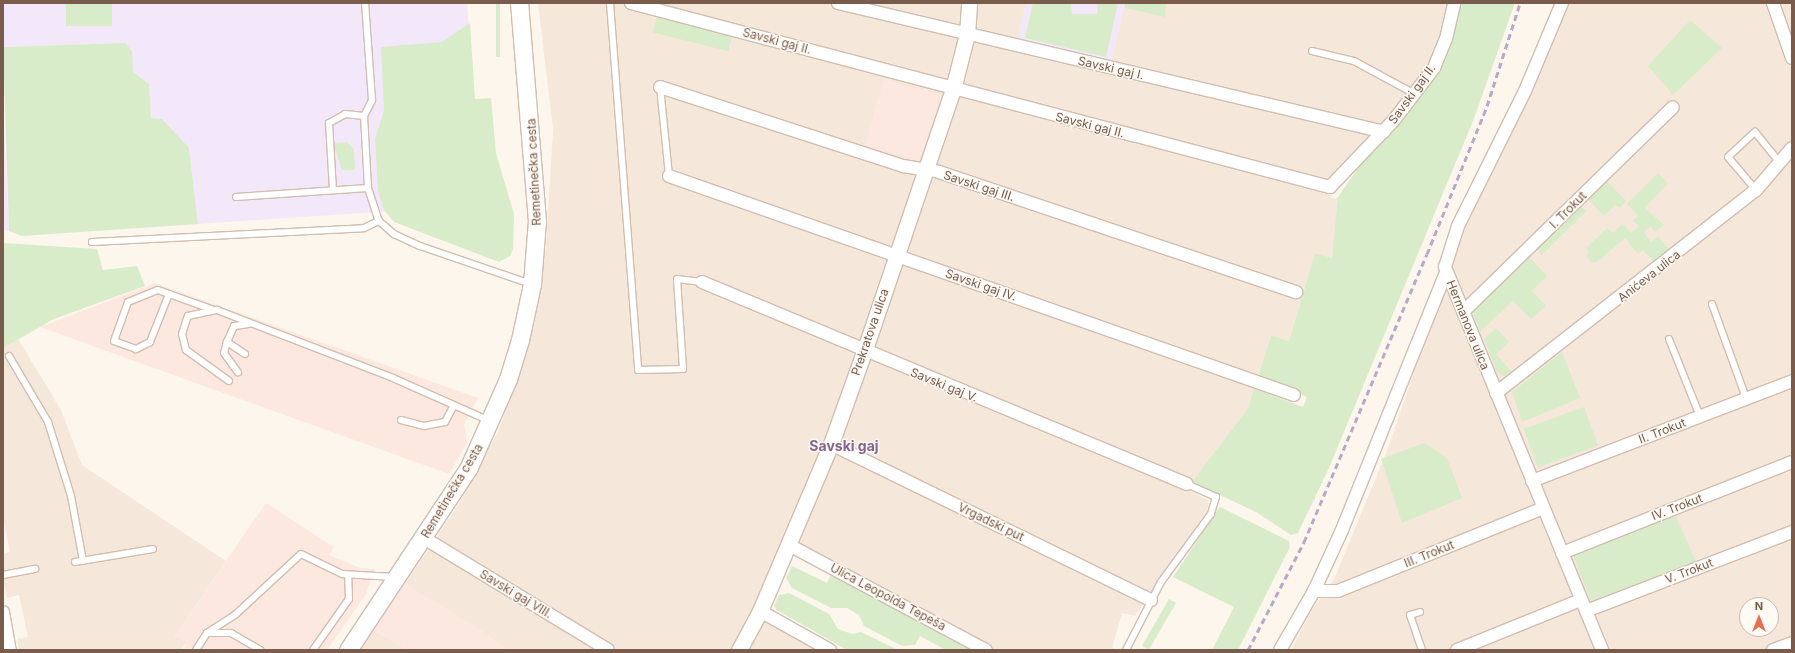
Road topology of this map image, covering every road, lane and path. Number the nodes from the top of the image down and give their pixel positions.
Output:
1 (365, 3) edge
2 (610, 3) edge
3 (631, 3) edge
4 (838, 3) edge
5 (969, 3) edge
6 (1454, 3) edge
7 (1562, 3) edge
8 (1772, 3) edge
9 (519, 4) edge
10 (967, 34) junction
11 (1312, 51) dead end
12 (1792, 58) edge
13 (660, 87) joint
14 (953, 89) junction
15 (1415, 94) junction
16 (1673, 107) dead end
17 (364, 116) junction
18 (1384, 132) junction
19 (1792, 148) edge
20 (1781, 164) junction
21 (927, 170) junction
22 (669, 176) joint
23 (368, 188) junction
24 (333, 190) junction
25 (1756, 190) junction
26 (236, 197) dead end
27 (379, 221) junction
28 (92, 242) dead end
29 (896, 255) junction
30 (1446, 273) junction
31 (702, 282) joint
32 (532, 284) junction
33 (1296, 292) dead end
34 (169, 294) junction
35 (1712, 304) dead end
36 (213, 310) junction
37 (1463, 312) junction
38 (249, 324) junction
39 (1669, 339) dead end
40 (227, 342) junction
41 (864, 352) junction
42 (245, 354) dead end
43 (9, 356) dead end
44 (238, 372) dead end
45 (229, 381) dead end
46 (1792, 381) edge
47 (1496, 393) junction
48 (1294, 395) dead end
49 (1746, 398) junction
50 (452, 407) junction
51 (1700, 416) junction
52 (401, 420) dead end
53 (491, 421) junction
54 (831, 444) junction
55 (1792, 462) edge
56 (1532, 481) junction
57 (1187, 484) joint
58 (1543, 508) junction
59 (1792, 532) edge
60 (424, 538) junction
61 (789, 545) junction
62 (153, 549) dead end
63 (1562, 553) junction
64 (83, 561) junction
65 (75, 562) dead end
66 (35, 569) dead end
67 (3, 575) edge
68 (348, 575) junction
69 (396, 577) junction
70 (1314, 591) junction
71 (1152, 600) junction
72 (1581, 600) junction
73 (760, 611) junction
74 (1586, 611) junction
75 (3, 612) edge
76 (1420, 612) dead end
77 (207, 633) junction
78 (1792, 643) edge
79 (10, 650) edge
80 (196, 650) edge
81 (261, 650) edge
82 (313, 650) edge
83 (348, 650) edge
84 (608, 650) edge
85 (739, 650) edge
86 (830, 650) edge
87 (986, 650) edge
88 (1126, 650) edge
89 (1280, 650) edge
90 (1422, 650) edge
91 (1457, 650) edge
92 (1602, 650) edge
93 (1773, 650) edge

1 - 17 lane
2 - 31 lane
3 - 14 street, Savski gaj II.
4 - 10 street, Savski gaj I.
5 - 10 street, Prekratova ulica
6 - 15 street, Savski gaj II.
7 - 30 street, Hermanova ulica
8 - 12 street
9 - 32 main road, Remetinečka cesta
10 - 14 street, Prekratova ulica
10 - 18 street, Savski gaj I.
11 - 15 lane
13 - 21 street, Savski gaj III.
13 - 22 lane
14 - 18 street, Savski gaj II.
14 - 21 street, Prekratova ulica
15 - 18 street, Savski gaj II.
16 - 37 street, I. Trokut
17 - 23 lane
17 - 24 lane
19 - 20 street, Anićeva ulica
20 - 25 street, Anićeva ulica
20 - 25 lane
21 - 29 street, Prekratova ulica
21 - 33 street, Savski gaj III.
22 - 29 street, Savski gaj IV.
23 - 24 lane
23 - 27 lane
24 - 26 lane
25 - 47 street, Anićeva ulica
27 - 28 lane
27 - 32 lane
29 - 41 street, Prekratova ulica
29 - 48 street, Savski gaj IV.
30 - 37 street, Hermanova ulica
30 - 70 street
31 - 41 street, Savski gaj V.
32 - 53 main road, Remetinečka cesta
34 - 34 lane
34 - 36 lane
35 - 49 lane
36 - 38 lane
36 - 45 lane
37 - 47 street, Hermanova ulica
38 - 40 lane
38 - 50 lane
39 - 51 lane
40 - 42 lane
40 - 44 lane
41 - 54 street, Prekratova ulica
41 - 57 street, Savski gaj V.
43 - 64 lane
46 - 49 street, II. Trokut
47 - 56 street, Hermanova ulica
49 - 51 street, II. Trokut
50 - 52 lane
50 - 53 lane
51 - 56 street, II. Trokut
53 - 60 main road, Remetinečka cesta
54 - 61 street, Prekratova ulica
54 - 71 street, Vrgadski put
55 - 63 street, IV. Trokut
56 - 58 street, Hermanova ulica
57 - 71 lane
58 - 63 street, Hermanova ulica
58 - 70 street, III. Trokut
59 - 74 street, V. Trokut
60 - 69 main road, Remetinečka cesta
60 - 84 street, Savski gaj VIII.
61 - 73 street, Prekratova ulica
61 - 87 street, Ulica Leopolda Tepeša
62 - 64 lane
63 - 72 street, Hermanova ulica
64 - 65 lane
66 - 67 lane
68 - 69 lane
68 - 77 lane
68 - 82 lane
69 - 83 main road, Remetinečka cesta
70 - 89 street
71 - 88 lane
72 - 74 street, Hermanova ulica
72 - 91 street
73 - 85 street, Prekratova ulica
73 - 86 street
74 - 92 street, Hermanova ulica
75 - 79 street
76 - 90 lane
77 - 80 lane
77 - 81 lane
78 - 93 street

